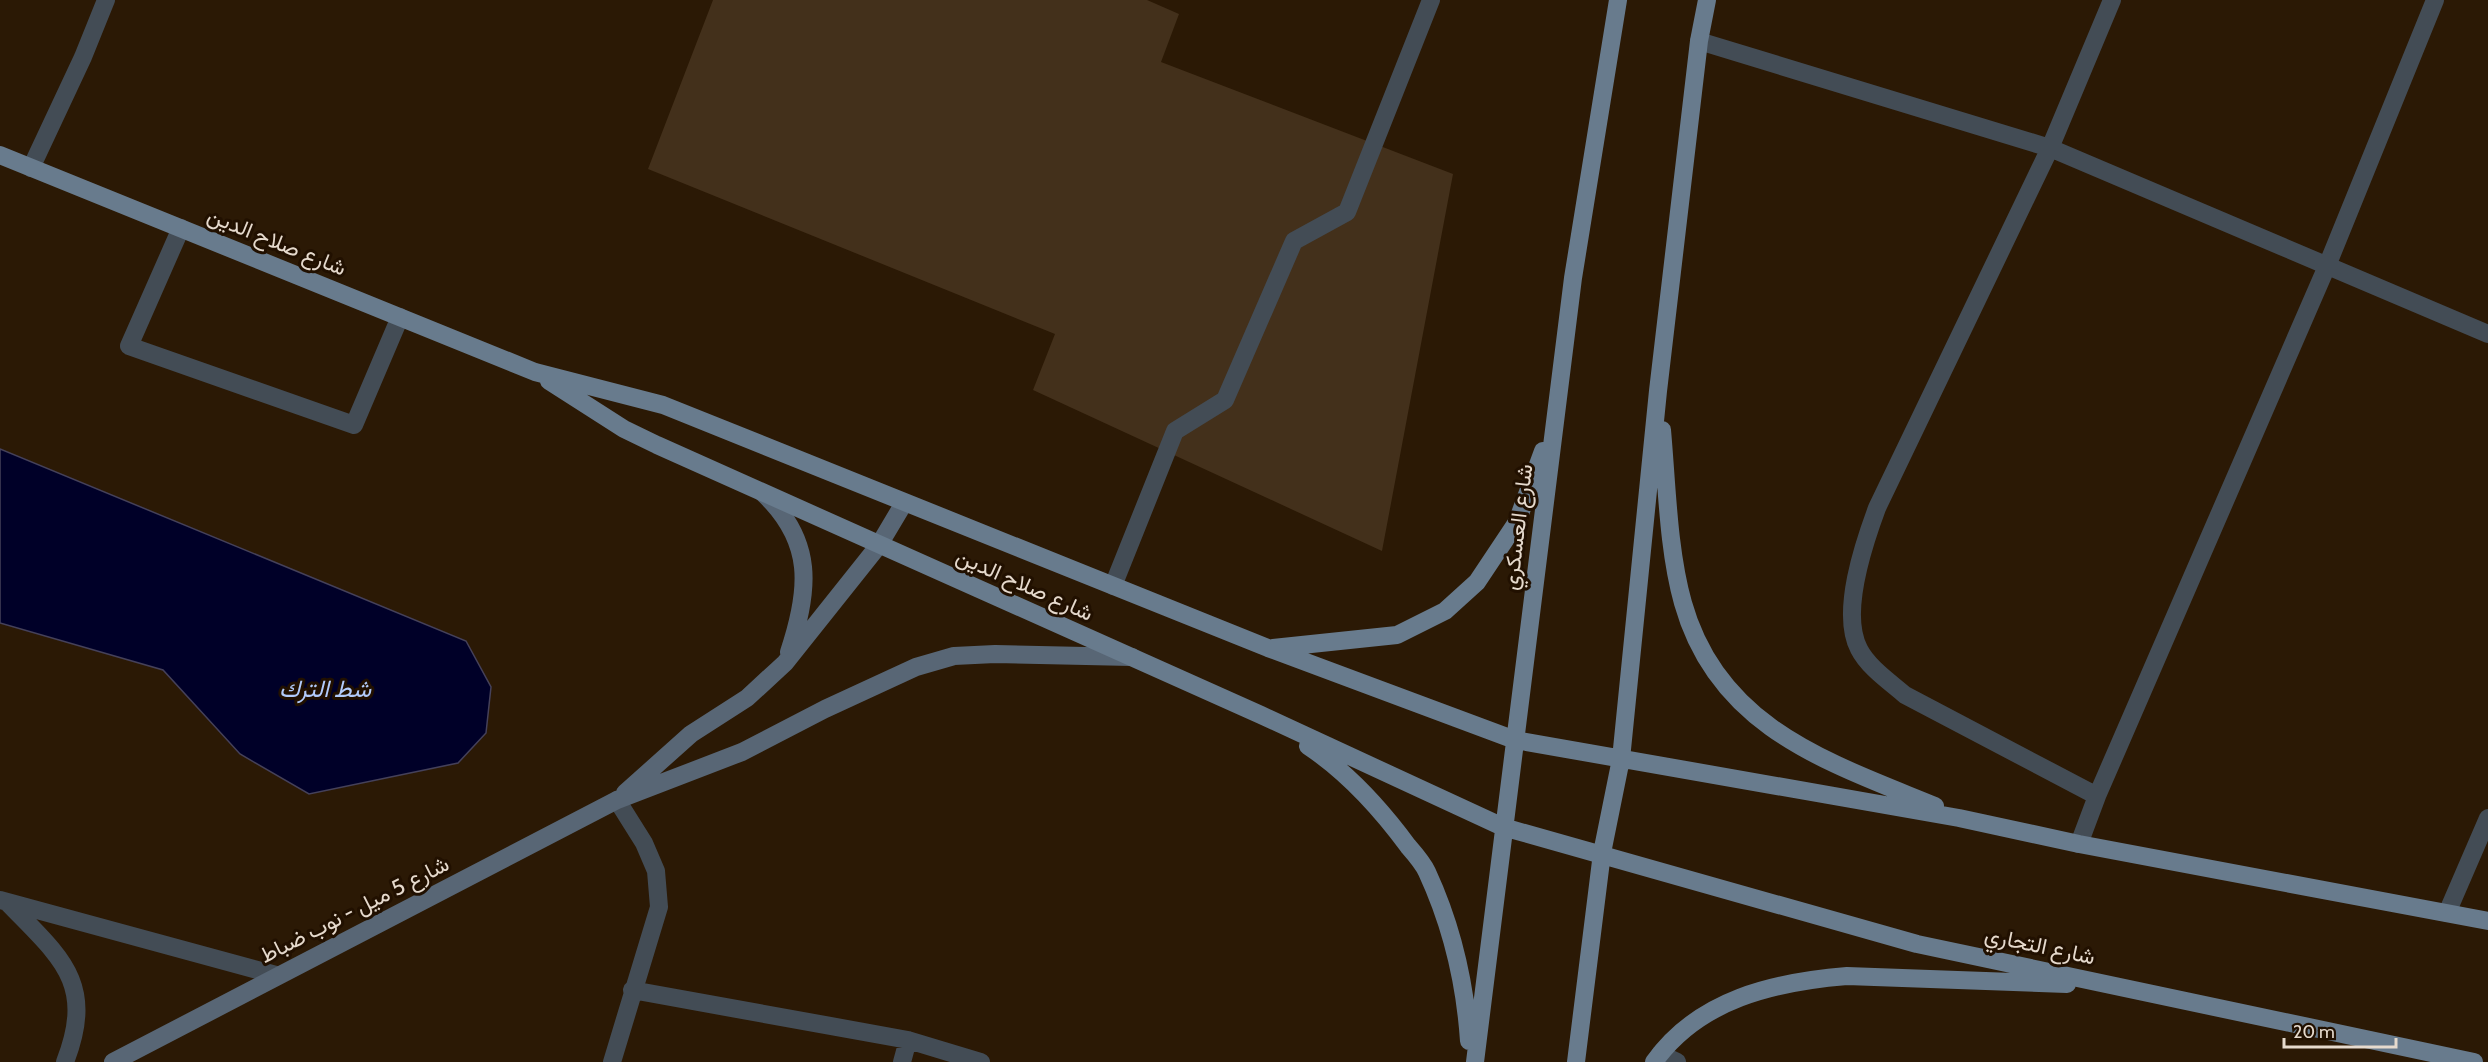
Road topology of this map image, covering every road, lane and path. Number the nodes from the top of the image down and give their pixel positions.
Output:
1 (106, 0) edge
2 (1431, 0) edge
3 (1618, 0) edge
4 (1707, 0) edge
5 (2112, 0) edge
6 (2434, 0) edge
7 (1699, 41) junction
8 (2050, 148) junction
9 (0, 155) edge
10 (32, 168) junction
11 (181, 228) junction
12 (2327, 266) junction
13 (1573, 278) junction
14 (400, 317) junction
15 (2488, 334) edge
16 (535, 372) junction
17 (1658, 391) junction
18 (762, 492) junction
19 (904, 503) junction
20 (879, 545) junction
21 (1113, 586) junction
22 (1268, 648) junction
23 (1132, 657) junction
24 (785, 663) junction
25 (1261, 715) junction
26 (1515, 740) junction
27 (1621, 759) junction
28 (2097, 796) junction
29 (618, 801) junction
30 (2488, 818) edge
31 (1970, 821) junction
32 (1503, 827) junction
33 (2079, 844) junction
34 (1602, 853) junction
35 (4, 901) edge
36 (2447, 913) junction
37 (2488, 921) edge
38 (276, 975) junction
39 (2117, 986) junction
40 (632, 990) junction
41 (908, 1040) junction
42 (1657, 1058) edge
43 (65, 1062) edge
44 (113, 1062) edge
45 (612, 1062) edge
46 (902, 1062) edge
47 (981, 1062) edge
48 (1473, 1062) edge
49 (1576, 1062) edge
50 (1677, 1062) edge
51 (2474, 1062) edge

1 - 10 street
2 - 21 street
3 - 13 main road, شارع العسكري
4 - 7 main road
5 - 8 street
6 - 12 street
7 - 8 street
7 - 17 main road
8 - 12 street
8 - 28 street
9 - 10 main road, شارع صلاح الدين
10 - 11 main road, شارع صلاح الدين
11 - 14 main road, شارع صلاح الدين
11 - 14 street
12 - 15 street
12 - 28 street
13 - 22 main road
13 - 26 main road, شارع العسكري
14 - 16 main road, شارع صلاح الدين
16 - 18 main road, شارع صلاح الدين
16 - 19 main road, شارع صلاح الدين
17 - 27 main road
17 - 31 main road
18 - 20 main road, شارع صلاح الدين
18 - 24 main road
19 - 20 main road
19 - 21 main road, شارع صلاح الدين
20 - 23 main road, شارع صلاح الدين
20 - 24 main road
21 - 22 main road, شارع صلاح الدين
22 - 26 main road, شارع صلاح الدين
23 - 25 main road, شارع صلاح الدين
23 - 29 main road
24 - 29 main road
25 - 32 main road, شارع صلاح الدين
25 - 48 main road
26 - 27 main road, شارع صلاح الدين
26 - 32 main road, شارع العسكري
27 - 31 main road
27 - 34 main road
28 - 33 street
29 - 38 main road, شارع 5 ميل - نوب ضباط
29 - 40 street
30 - 36 street
31 - 33 main road
32 - 34 main road, شارع التجاري
32 - 48 main road, شارع العسكري
33 - 36 main road
34 - 39 main road, شارع التجاري
34 - 49 main road
35 - 38 street
35 - 43 street
36 - 37 main road
38 - 44 main road, شارع 5 ميل - نوب ضباط
39 - 42 main road
39 - 51 main road, شارع التجاري
40 - 41 street
40 - 45 street
41 - 46 street
41 - 47 street
42 - 50 street

